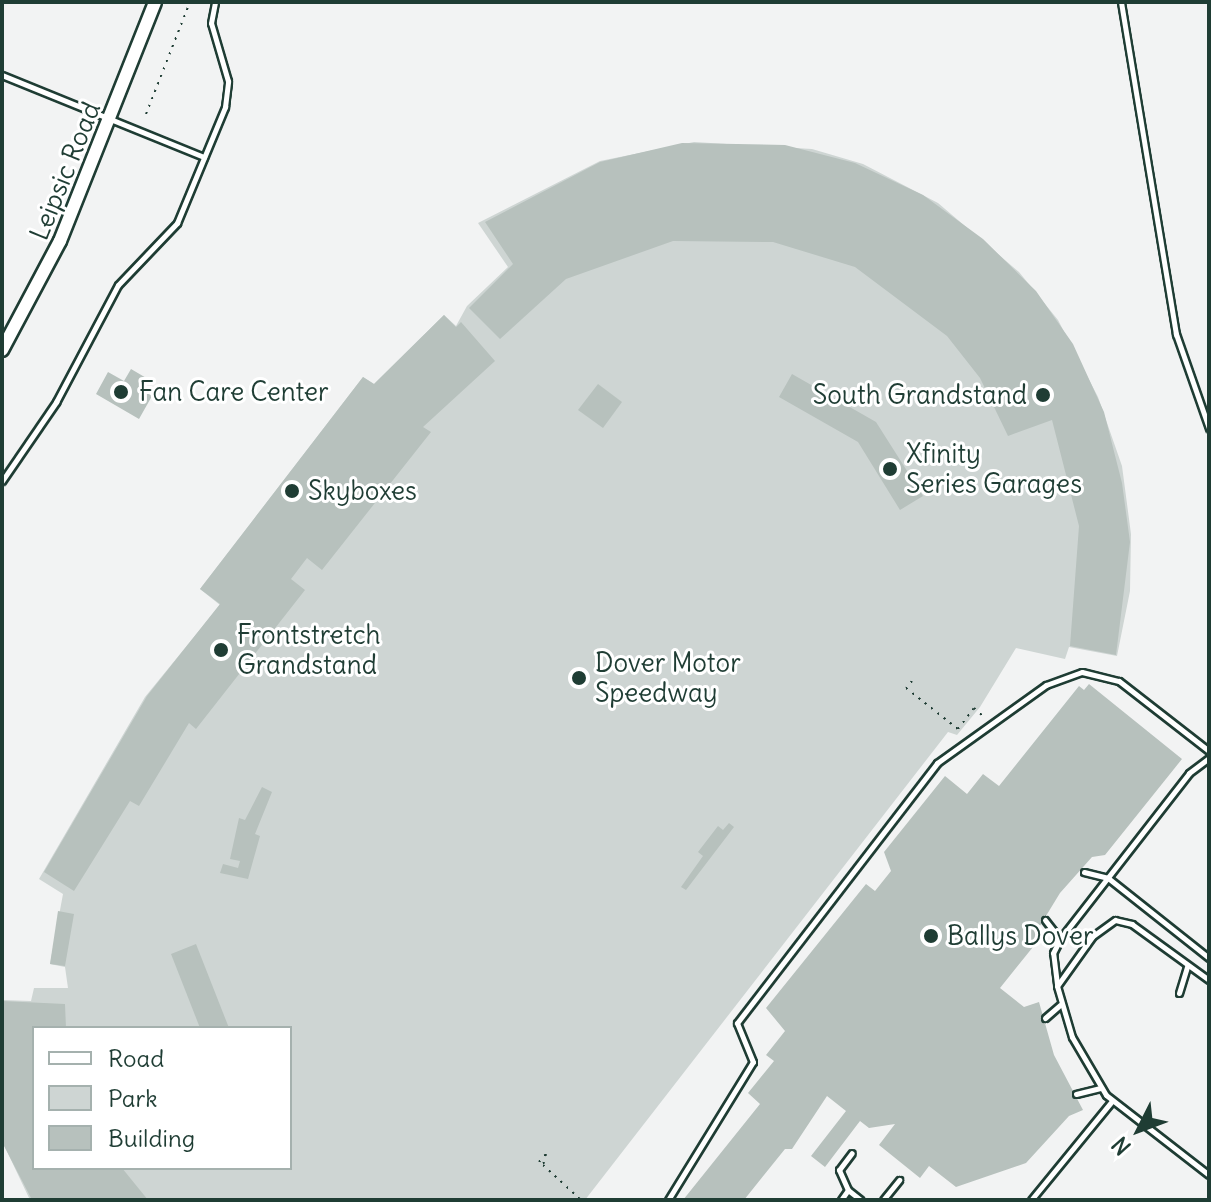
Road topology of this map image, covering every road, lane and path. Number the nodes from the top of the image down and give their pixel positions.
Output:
1 (155, 2) edge
2 (190, 2) edge
3 (215, 2) edge
4 (1121, 2) edge
5 (2, 75) edge
6 (146, 114) dead end
7 (111, 118) junction
8 (204, 157) junction
9 (2, 350) edge
10 (1209, 428) edge
11 (2, 481) edge
12 (912, 681) dead end
13 (992, 723) junction
14 (1209, 751) edge
15 (1209, 758) edge
16 (1084, 872) dead end
17 (1108, 878) junction
18 (1045, 920) dead end
19 (1060, 939) junction
20 (1209, 958) edge
21 (1187, 966) junction
22 (1209, 980) edge
23 (1057, 986) junction
24 (1179, 993) dead end
25 (1060, 1005) junction
26 (1045, 1018) dead end
27 (1100, 1088) junction
28 (1076, 1094) dead end
29 (1112, 1101) junction
30 (852, 1153) dead end
31 (541, 1163) dead end
32 (1209, 1175) edge
33 (899, 1180) dead end
34 (848, 1190) junction
35 (581, 1200) edge
36 (668, 1200) edge
37 (841, 1200) edge
38 (861, 1200) edge
39 (883, 1200) edge
40 (1031, 1200) edge

1 - 7 street, Leipsic Road
2 - 6 path
3 - 8 lane
4 - 10 lane
5 - 7 lane
7 - 8 lane
7 - 9 street, Leipsic Road
8 - 11 lane
12 - 13 path
13 - 14 lane
13 - 36 lane
15 - 17 lane
16 - 17 lane
17 - 19 lane
17 - 20 lane
18 - 19 lane
19 - 23 lane
21 - 22 lane
21 - 23 lane
21 - 24 lane
23 - 25 lane
25 - 26 lane
25 - 27 lane
27 - 28 lane
27 - 29 lane
29 - 32 lane
29 - 40 lane
30 - 34 lane
31 - 35 path
33 - 39 lane
34 - 37 lane
34 - 38 lane

